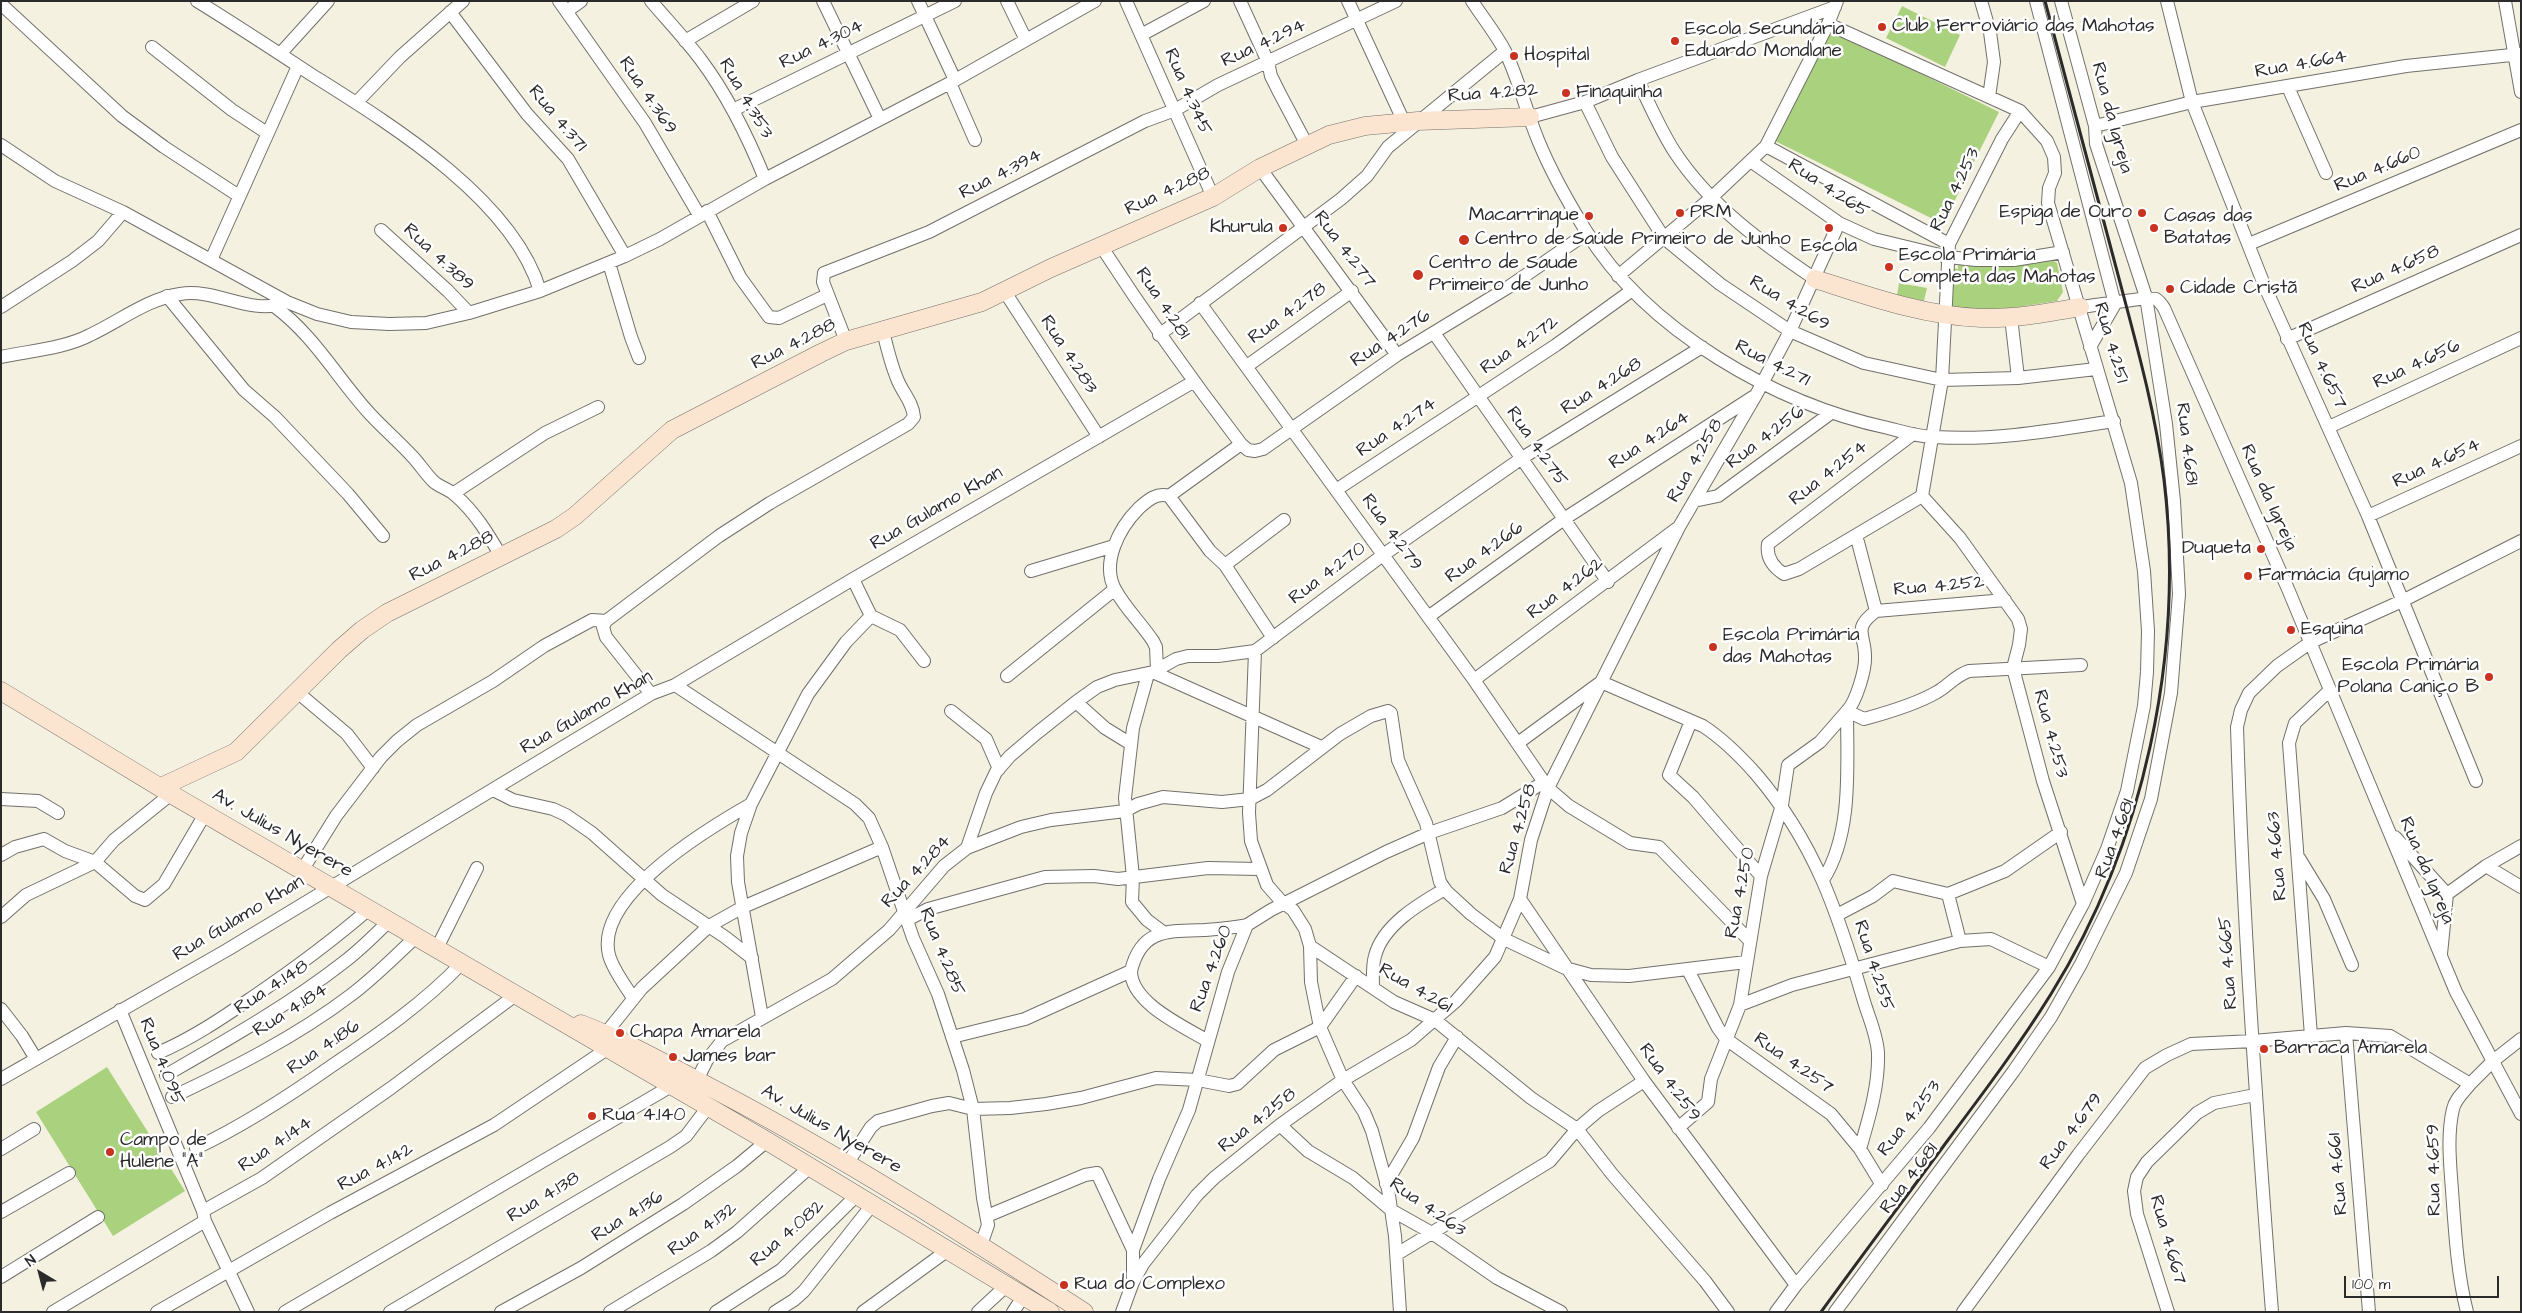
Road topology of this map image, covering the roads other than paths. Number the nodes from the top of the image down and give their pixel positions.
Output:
1 (328, 1) edge
2 (463, 1) edge
3 (581, 1) edge
4 (651, 1) edge
5 (753, 1) edge
6 (822, 1) edge
7 (918, 1) edge
8 (955, 1) edge
9 (1007, 1) edge
10 (1096, 1) edge
11 (1126, 1) edge
12 (1204, 1) edge
13 (1240, 1) edge
14 (1348, 1) edge
15 (1396, 1) edge
16 (1472, 1) edge
17 (1981, 1) edge
18 (2036, 1) edge
19 (2061, 1) edge
20 (2505, 1) edge
21 (202, 2) edge
22 (2171, 2) edge
23 (1, 4) edge
24 (1836, 4) edge
25 (563, 6) edge
26 (450, 12) junction
27 (925, 16) junction
28 (1357, 21) junction
29 (1828, 24) junction
30 (1141, 35) junction
31 (1026, 40) junction
32 (685, 41) junction
33 (152, 47) dead end
34 (280, 54) junction
35 (848, 54) junction
36 (2518, 54) edge
37 (1506, 55) junction
38 (1268, 62) junction
39 (298, 66) junction
40 (1638, 80) junction
41 (952, 81) junction
42 (2288, 87) junction
43 (2521, 92) edge
44 (1989, 96) junction
45 (356, 102) junction
46 (1585, 102) junction
47 (2192, 102) junction
48 (733, 110) junction
49 (1175, 110) junction
50 (2020, 111) junction
51 (1530, 117) junction
52 (880, 119) junction
53 (1411, 122) junction
54 (2095, 126) junction
55 (2521, 130) edge
56 (267, 133) junction
57 (975, 140) dead end
58 (1, 145) edge
59 (1307, 145) junction
60 (1766, 146) junction
61 (1752, 162) junction
62 (1260, 168) junction
63 (2326, 173) dead end
64 (765, 179) junction
65 (239, 196) junction
66 (1213, 198) junction
67 (1711, 198) junction
68 (123, 212) junction
69 (703, 213) junction
70 (1839, 223) junction
71 (1304, 228) junction
72 (381, 230) dead end
73 (1587, 233) junction
74 (2521, 235) edge
75 (1664, 238) junction
76 (1949, 244) junction
77 (2249, 244) junction
78 (1101, 246) junction
79 (2063, 252) junction
80 (625, 256) junction
81 (1948, 257) junction
82 (211, 260) junction
83 (609, 263) junction
84 (1618, 276) junction
85 (1815, 279) junction
86 (540, 291) junction
87 (1352, 291) junction
88 (1631, 291) junction
89 (1005, 292) junction
90 (827, 295) junction
91 (167, 296) junction
92 (2149, 297) junction
93 (287, 302) junction
94 (1200, 303) junction
95 (2116, 304) junction
96 (274, 306) junction
97 (1, 307) edge
98 (2080, 307) junction
99 (469, 314) junction
100 (1947, 315) junction
101 (2011, 318) junction
102 (883, 331) junction
103 (1790, 331) junction
104 (1434, 333) junction
105 (1159, 335) junction
106 (2521, 338) edge
107 (2287, 339) junction
108 (846, 341) junction
109 (1702, 347) junction
110 (2090, 347) junction
111 (1397, 356) junction
112 (1, 357) edge
113 (640, 358) dead end
114 (1247, 366) junction
115 (2096, 369) junction
116 (2018, 378) junction
117 (1942, 380) junction
118 (1193, 382) junction
119 (1759, 389) junction
120 (1478, 396) junction
121 (598, 407) dead end
122 (1831, 413) junction
123 (2114, 421) junction
124 (2329, 427) junction
125 (1292, 430) junction
126 (1912, 434) junction
127 (1099, 437) junction
128 (1932, 437) junction
129 (1242, 444) junction
130 (2521, 446) edge
131 (1522, 458) junction
132 (1336, 490) junction
133 (454, 493) junction
134 (1169, 496) junction
135 (1922, 496) junction
136 (1694, 501) junction
137 (2368, 516) junction
138 (1564, 519) junction
139 (1284, 520) dead end
140 (1680, 526) junction
141 (383, 536) dead end
142 (2521, 541) edge
143 (1858, 542) dead end
144 (1114, 546) junction
145 (1383, 555) junction
146 (502, 556) junction
147 (1225, 565) junction
148 (1031, 571) dead end
149 (853, 579) junction
150 (1608, 582) junction
151 (1115, 589) junction
152 (2005, 600) junction
153 (2402, 601) junction
154 (1876, 611) junction
155 (870, 616) junction
156 (1428, 618) junction
157 (606, 621) junction
158 (1273, 638) junction
159 (2311, 642) junction
160 (1255, 655) junction
161 (924, 661) dead end
162 (2081, 665) dead end
163 (2013, 668) junction
164 (1153, 672) junction
165 (1007, 676) dead end
166 (1474, 680) junction
167 (1602, 682) junction
168 (675, 685) junction
169 (2330, 690) junction
170 (1, 691) edge
171 (296, 691) junction
172 (651, 694) junction
173 (1076, 702) junction
174 (951, 711) dead end
175 (1847, 711) junction
176 (1253, 718) junction
177 (1691, 721) junction
178 (1518, 743) junction
179 (1130, 744) junction
180 (1321, 747) junction
181 (777, 751) junction
182 (373, 768) junction
183 (998, 769) junction
184 (2476, 781) dead end
185 (1546, 785) junction
186 (166, 790) junction
187 (493, 790) junction
188 (1, 799) edge
189 (1250, 799) junction
190 (751, 804) junction
191 (1782, 805) junction
192 (1126, 812) junction
193 (58, 813) dead end
194 (206, 814) junction
195 (2389, 830) junction
196 (2061, 832) junction
197 (1429, 833) junction
198 (2521, 846) edge
199 (882, 847) junction
200 (967, 848) junction
201 (2297, 855) junction
202 (1, 856) edge
203 (95, 862) junction
204 (2486, 866) junction
205 (477, 868) dead end
206 (303, 869) junction
207 (1259, 869) junction
208 (1761, 876) junction
209 (1133, 877) junction
210 (643, 878) junction
211 (1823, 880) junction
212 (332, 886) junction
213 (2521, 887) edge
214 (1445, 889) junction
215 (1948, 894) junction
216 (2447, 894) junction
217 (1520, 899) junction
218 (1285, 904) junction
219 (2083, 904) junction
220 (743, 907) junction
221 (369, 909) junction
222 (1837, 915) junction
223 (906, 916) junction
224 (1, 917) edge
225 (389, 921) junction
226 (1247, 925) junction
227 (709, 926) junction
228 (1163, 932) junction
229 (417, 936) junction
230 (1504, 938) junction
231 (1750, 941) junction
232 (1960, 941) junction
233 (1310, 946) junction
234 (437, 948) junction
235 (2441, 955) junction
236 (752, 958) junction
237 (1746, 962) junction
238 (462, 963) junction
239 (2352, 965) dead end
240 (1565, 968) junction
241 (1856, 968) junction
242 (2049, 968) junction
243 (1688, 970) junction
244 (1131, 971) junction
245 (1356, 976) junction
246 (1373, 988) junction
247 (517, 994) junction
248 (633, 998) junction
249 (1740, 1005) junction
250 (1, 1009) edge
251 (120, 1010) junction
252 (762, 1017) junction
253 (1435, 1020) junction
254 (1320, 1027) junction
255 (2346, 1033) junction
256 (2311, 1036) junction
257 (952, 1037) junction
258 (1457, 1037) junction
259 (1726, 1039) junction
260 (2521, 1039) edge
261 (607, 1041) junction
262 (1208, 1041) junction
263 (2253, 1041) junction
264 (158, 1053) dead end
265 (36, 1059) junction
266 (2493, 1061) junction
267 (166, 1075) dead end
268 (1, 1079) edge
269 (697, 1080) junction
270 (1198, 1080) junction
271 (1343, 1080) junction
272 (1644, 1081) junction
273 (2470, 1084) junction
274 (673, 1085) junction
275 (2255, 1095) junction
276 (172, 1097) dead end
277 (708, 1107) junction
278 (973, 1109) junction
279 (2521, 1114) edge
280 (1280, 1125) junction
281 (1678, 1128) junction
282 (34, 1129) dead end
283 (1577, 1129) junction
284 (767, 1141) junction
285 (1, 1148) edge
286 (196, 1148) dead end
287 (1860, 1150) junction
288 (847, 1164) junction
289 (810, 1167) junction
290 (69, 1173) dead end
291 (1386, 1184) junction
292 (1882, 1186) junction
293 (857, 1195) junction
294 (872, 1205) junction
295 (1391, 1210) junction
296 (1, 1212) edge
297 (204, 1216) junction
298 (987, 1216) junction
299 (98, 1217) dead end
300 (1432, 1233) junction
301 (981, 1245) junction
302 (948, 1250) junction
303 (1133, 1250) junction
304 (1397, 1254) junction
305 (227, 1270) junction
306 (1, 1277) edge
307 (1133, 1282) junction
308 (1796, 1285) junction
309 (1006, 1286) junction
310 (1023, 1296) junction
311 (54, 1312) edge
312 (157, 1312) edge
313 (248, 1312) edge
314 (285, 1312) edge
315 (390, 1312) edge
316 (501, 1312) edge
317 (610, 1312) edge
318 (716, 1312) edge
319 (776, 1312) edge
320 (864, 1312) edge
321 (978, 1312) edge
322 (1013, 1312) edge
323 (1050, 1312) edge
324 (1084, 1312) edge
325 (1122, 1312) edge
326 (1400, 1312) edge
327 (1561, 1312) edge
328 (1728, 1312) edge
329 (1776, 1312) edge
330 (1835, 1312) edge
331 (1963, 1312) edge
332 (2168, 1312) edge
333 (2272, 1312) edge
334 (2369, 1312) edge
335 (2467, 1312) edge

1 - 34 street
2 - 26 street
3 - 25 street
4 - 32 street, Rua 4.353
5 - 32 street
6 - 35 street
7 - 27 street
8 - 27 street, Rua 4.304
9 - 31 street
10 - 31 street
11 - 30 street, Rua 4.345
12 - 30 street
13 - 38 street
14 - 28 street
15 - 28 street, Rua 4.294
16 - 37 street, Rua 4.271
17 - 44 street
18 - 95 street
19 - 54 street, Rua da Igreja
20 - 36 street
21 - 34 street
22 - 47 street, Rua 4.657
23 - 65 street
24 - 29 street, Rua 4.282
24 - 40 street, Rua 4.282
25 - 69 street, Rua 4.369
26 - 45 street
26 - 80 street, Rua 4.371
27 - 35 street, Rua 4.304
27 - 41 street
28 - 38 street, Rua 4.294
28 - 53 street
29 - 44 street
29 - 60 street, Rua 4.282
30 - 49 street, Rua 4.345
31 - 41 street
32 - 48 street, Rua 4.353
33 - 56 street
34 - 39 street
35 - 48 street, Rua 4.304
35 - 52 street
36 - 42 street, Rua 4.664
36 - 43 street
37 - 51 street, Rua 4.271
37 - 53 street
38 - 49 street, Rua 4.294
38 - 59 street
39 - 45 street
39 - 56 street
40 - 46 street, Rua 4.282
40 - 67 street
41 - 52 street
41 - 57 street
42 - 47 street, Rua 4.664
42 - 63 street
44 - 50 street
45 - 86 street
46 - 51 street, Rua 4.282
46 - 75 street, Rua 4.269
47 - 54 street, Rua 4.664
47 - 77 street, Rua 4.657
48 - 64 street, Rua 4.353
49 - 66 street, Rua 4.345
49 - 90 street, Rua 4.394
50 - 76 street, Rua 4.253
50 - 79 street, Rua 4.251
51 - 53 street, Rua 4.282
51 - 73 street, Rua 4.271
52 - 64 street
53 - 59 street, Rua 4.288
53 - 71 street
54 - 92 street, Rua da Igreja
55 - 77 street, Rua 4.660
56 - 65 street
58 - 68 street
59 - 62 street, Rua 4.288
60 - 61 street, Rua 4.282
60 - 76 street
61 - 67 street, Rua 4.282
61 - 70 street, Rua 4.265
62 - 66 street, Rua 4.288
62 - 71 street, Rua 4.277
64 - 69 street
65 - 82 street
66 - 78 street, Rua 4.288
67 - 75 street, Rua 4.282
67 - 85 street
68 - 82 street
68 - 97 street
69 - 80 street
69 - 90 street, Rua 4.369
70 - 81 street, Rua 4.265
70 - 85 street, Rua 4.258
71 - 87 street, Rua 4.277
71 - 94 street
72 - 99 street, Rua 4.389
73 - 84 street, Rua 4.271
73 - 104 street, Rua 4.276
74 - 107 street, Rua 4.658
75 - 84 street, Rua 4.282
75 - 103 street, Rua 4.269
76 - 81 street, Rua 4.253
77 - 107 street, Rua 4.657
78 - 89 street, Rua 4.288
78 - 105 street, Rua 4.281
79 - 81 street, Rua 4.265
79 - 98 street, Rua 4.251
80 - 83 street
81 - 100 street, Rua 4.253
82 - 93 street
83 - 86 street
83 - 113 street
84 - 88 street, Rua 4.271
85 - 100 street
85 - 103 street, Rua 4.258
86 - 99 street
87 - 111 street, Rua 4.277
87 - 114 street, Rua 4.278
88 - 109 street, Rua 4.271
88 - 120 street, Rua 4.272
89 - 102 street, Rua 4.288
89 - 127 street, Rua 4.283
90 - 108 street
91 - 96 street
91 - 112 street
91 - 141 street
92 - 95 street
92 - 159 street, Rua da Igreja
92 - 330 street, Rua 4.681
93 - 96 street
93 - 99 street
94 - 105 street
94 - 114 street, Rua 4.279
95 - 98 street
95 - 110 street
96 - 133 street
98 - 101 street
98 - 110 street, Rua 4.251
100 - 101 street
100 - 117 street, Rua 4.253
101 - 116 street
102 - 108 street, Rua 4.288
102 - 157 street
103 - 117 street, Rua 4.269
103 - 119 street, Rua 4.258
104 - 111 street, Rua 4.276
104 - 120 street, Rua 4.275
105 - 118 street, Rua 4.281
106 - 124 street, Rua 4.656
107 - 124 street, Rua 4.657
108 - 146 street, Rua 4.288
109 - 119 street, Rua 4.271
109 - 131 street, Rua 4.268
110 - 115 street, Rua 4.251
111 - 125 street, Rua 4.276
114 - 125 street, Rua 4.279
115 - 116 street, Rua 4.269
115 - 123 street, Rua 4.251
116 - 117 street, Rua 4.269
117 - 128 street, Rua 4.253
118 - 127 street, Rua Gulamo Khan
118 - 129 street, Rua 4.281
119 - 122 street, Rua 4.271
119 - 136 street, Rua 4.258
119 - 138 street, Rua 4.264
120 - 131 street, Rua 4.275
120 - 132 street, Rua 4.274
121 - 133 street
122 - 126 street, Rua 4.271
122 - 136 street, Rua 4.256
123 - 128 street, Rua 4.271
123 - 219 street, Rua 4.251
124 - 137 street, Rua 4.657
125 - 129 street, Rua 4.276
125 - 132 street, Rua 4.279
126 - 128 street, Rua 4.271
126 - 135 street, Rua 4.254
127 - 149 street, Rua Gulamo Khan
128 - 135 street, Rua 4.253
129 - 134 street
130 - 137 street, Rua 4.654
131 - 138 street, Rua 4.275
131 - 145 street, Rua 4.270
132 - 145 street, Rua 4.279
133 - 146 street
134 - 144 street
134 - 147 street
135 - 152 street
136 - 140 street, Rua 4.258
137 - 153 street, Rua 4.657
138 - 150 street, Rua 4.275
138 - 156 street, Rua 4.266
139 - 147 street
140 - 150 street, Rua 4.262
140 - 167 street, Rua 4.258
142 - 153 street, Rua 4.665
143 - 154 street
144 - 148 street
144 - 151 street
145 - 156 street, Rua 4.279
145 - 158 street, Rua 4.270
146 - 171 street, Rua 4.288
147 - 158 street
149 - 155 street
149 - 168 street, Rua Gulamo Khan
150 - 166 street, Rua 4.262
151 - 164 street
151 - 165 street
152 - 154 street, Rua 4.252
152 - 163 street
153 - 159 street, Rua 4.665
153 - 184 street, Rua 4.657
154 - 175 street
155 - 161 street
155 - 181 street
156 - 166 street, Rua 4.279
157 - 172 street
157 - 182 street
158 - 160 street, Rua 4.270
159 - 169 street, Rua da Igreja
159 - 263 street, Rua 4.665
160 - 164 street, Rua 4.284
160 - 176 street
162 - 163 street
163 - 175 street
163 - 196 street, Rua 4.253
164 - 173 street, Rua 4.284
164 - 176 street
164 - 179 street
166 - 178 street, Rua 4.279
167 - 177 street
167 - 178 street
167 - 185 street, Rua 4.258
168 - 172 street, Rua Gulamo Khan
168 - 181 street, Rua 4.285
169 - 195 street, Rua da Igreja
169 - 201 street, Rua 4.663
170 - 186 street, Av. Julius Nyerere
171 - 182 street
171 - 186 street, Rua 4.288
172 - 187 street, Rua Gulamo Khan
173 - 179 street
173 - 183 street, Rua 4.284
174 - 183 street
175 - 191 street, Rua 4.250
175 - 211 street
176 - 180 street
176 - 189 street
177 - 191 street
177 - 208 street
178 - 185 street, Rua 4.279
179 - 192 street
180 - 189 street
180 - 197 street
181 - 190 street
181 - 199 street, Rua 4.285
182 - 206 street
183 - 200 street, Rua 4.284
185 - 197 street, Rua 4.260
185 - 217 street, Rua 4.258
185 - 231 street, Rua 4.279
186 - 194 street, Av. Julius Nyerere
186 - 203 street
187 - 210 street
187 - 212 street, Rua Gulamo Khan
188 - 193 street
189 - 192 street
189 - 207 street
190 - 210 street
190 - 220 street
191 - 208 street, Rua 4.250
191 - 211 street, Rua 4.255
192 - 200 street
192 - 209 street
194 - 203 street
194 - 206 street, Av. Julius Nyerere
195 - 216 street
195 - 235 street, Rua da Igreja
196 - 215 street
196 - 219 street, Rua 4.253
197 - 214 street
197 - 218 street, Rua 4.260
198 - 204 street
199 - 220 street
199 - 223 street, Rua 4.285
200 - 223 street, Rua 4.284
201 - 239 street
201 - 256 street, Rua 4.663
202 - 203 street
203 - 224 street
204 - 213 street
204 - 216 street
205 - 234 street
206 - 212 street, Av. Julius Nyerere
207 - 209 street
207 - 218 street
208 - 231 street, Rua 4.250
209 - 223 street
209 - 228 street
210 - 227 street
210 - 248 street
211 - 222 street, Rua 4.255
212 - 221 street, Av. Julius Nyerere
212 - 251 street, Rua Gulamo Khan
214 - 230 street
214 - 246 street
215 - 222 street
215 - 232 street
216 - 235 street
217 - 230 street, Rua 4.258
217 - 240 street, Rua 4.259
218 - 226 street, Rua 4.260
218 - 233 street
219 - 242 street, Rua 4.253
220 - 227 street
220 - 236 street
221 - 225 street, Av. Julius Nyerere
221 - 264 street
222 - 241 street, Rua 4.255
223 - 252 street, Rua 4.284
223 - 257 street, Rua 4.285
225 - 229 street, Av. Julius Nyerere
225 - 267 street, Rua 4.148
226 - 228 street
226 - 262 street, Rua 4.260
227 - 236 street
227 - 248 street
228 - 244 street
229 - 234 street, Av. Julius Nyerere
229 - 276 street, Rua 4.184
230 - 240 street, Rua 4.250
230 - 253 street, Rua 4.258
231 - 237 street, Rua 4.250
232 - 241 street
232 - 242 street
233 - 245 street, Rua 4.261
233 - 254 street
234 - 238 street, Av. Julius Nyerere
235 - 266 street, Rua da Igreja
236 - 252 street
237 - 243 street, Rua 4.250
237 - 249 street
238 - 247 street, Av. Julius Nyerere
238 - 286 street, Rua 4.186
240 - 243 street, Rua 4.250
240 - 272 street, Rua 4.259
241 - 249 street
241 - 287 street, Rua 4.255
242 - 292 street, Rua 4.253
243 - 259 street, Rua 4.257
244 - 257 street
244 - 262 street
245 - 246 street, Rua 4.261
245 - 254 street
246 - 253 street, Rua 4.261
247 - 261 street, Av. Julius Nyerere
247 - 297 street, Rua 4.144
248 - 261 street
249 - 259 street
250 - 265 street
251 - 265 street, Rua Gulamo Khan
251 - 297 street, Rua 4.095
252 - 269 street, Rua 4.284
253 - 258 street, Rua 4.261
253 - 271 street, Rua 4.258
254 - 270 street
254 - 271 street
255 - 256 street
255 - 273 street
255 - 334 street, Rua 4.661
256 - 263 street
257 - 278 street, Rua 4.285
258 - 283 street, Rua 4.261
258 - 291 street
259 - 281 street
259 - 287 street, Rua 4.257
260 - 266 street, Rua 4.659
261 - 269 street, Av. Julius Nyerere
261 - 274 street, Av. Julius Nyerere
261 - 305 street, Rua 4.142
262 - 270 street, Rua 4.260
263 - 275 street, Rua 4.665
263 - 331 street, Rua 4.679
265 - 268 street, Rua Gulamo Khan
266 - 273 street, Rua 4.659
266 - 279 street, Rua da Igreja
269 - 288 street, Av. Julius Nyerere
270 - 278 street
270 - 303 street, Rua 4.260
271 - 280 street, Rua 4.258
271 - 291 street
272 - 281 street, Rua 4.259
272 - 283 street
273 - 335 street, Rua 4.659
274 - 277 street, Av. Julius Nyerere
274 - 314 street
275 - 332 street, Rua 4.667
275 - 333 street, Rua 4.665
277 - 284 street, Av. Julius Nyerere
277 - 315 street, Rua 4.138
278 - 288 street
278 - 298 street, Rua 4.285
280 - 295 street, Rua 4.263
280 - 307 street, Rua 4.258
281 - 308 street, Rua 4.259
282 - 285 street
283 - 300 street
283 - 328 street, Rua 4.261
284 - 289 street, Av. Julius Nyerere
284 - 316 street, Rua 4.136
287 - 292 street, Rua 4.257
288 - 301 street, Av. Julius Nyerere
289 - 293 street, Av. Julius Nyerere
289 - 317 street, Rua 4.132
290 - 296 street
291 - 295 street
292 - 308 street, Rua 4.253
293 - 294 street, Av. Julius Nyerere
293 - 318 street, Rua 4.082
294 - 302 street, Av. Julius Nyerere
294 - 319 street
295 - 300 street, Rua 4.263
295 - 304 street
297 - 305 street, Rua 4.095
297 - 311 street, Rua 4.144
298 - 301 street, Rua 4.285
298 - 303 street
299 - 306 street
300 - 304 street
300 - 327 street, Rua 4.263
301 - 324 street, Av. Julius Nyerere
302 - 309 street, Av. Julius Nyerere
302 - 320 street
303 - 307 street, Rua 4.260
304 - 326 street
305 - 312 street, Rua 4.142
305 - 313 street, Rua 4.095
307 - 325 street, Rua 4.258
308 - 329 street, Rua 4.253
309 - 310 street, Av. Julius Nyerere
309 - 321 street
310 - 322 street
310 - 323 street, Av. Julius Nyerere

